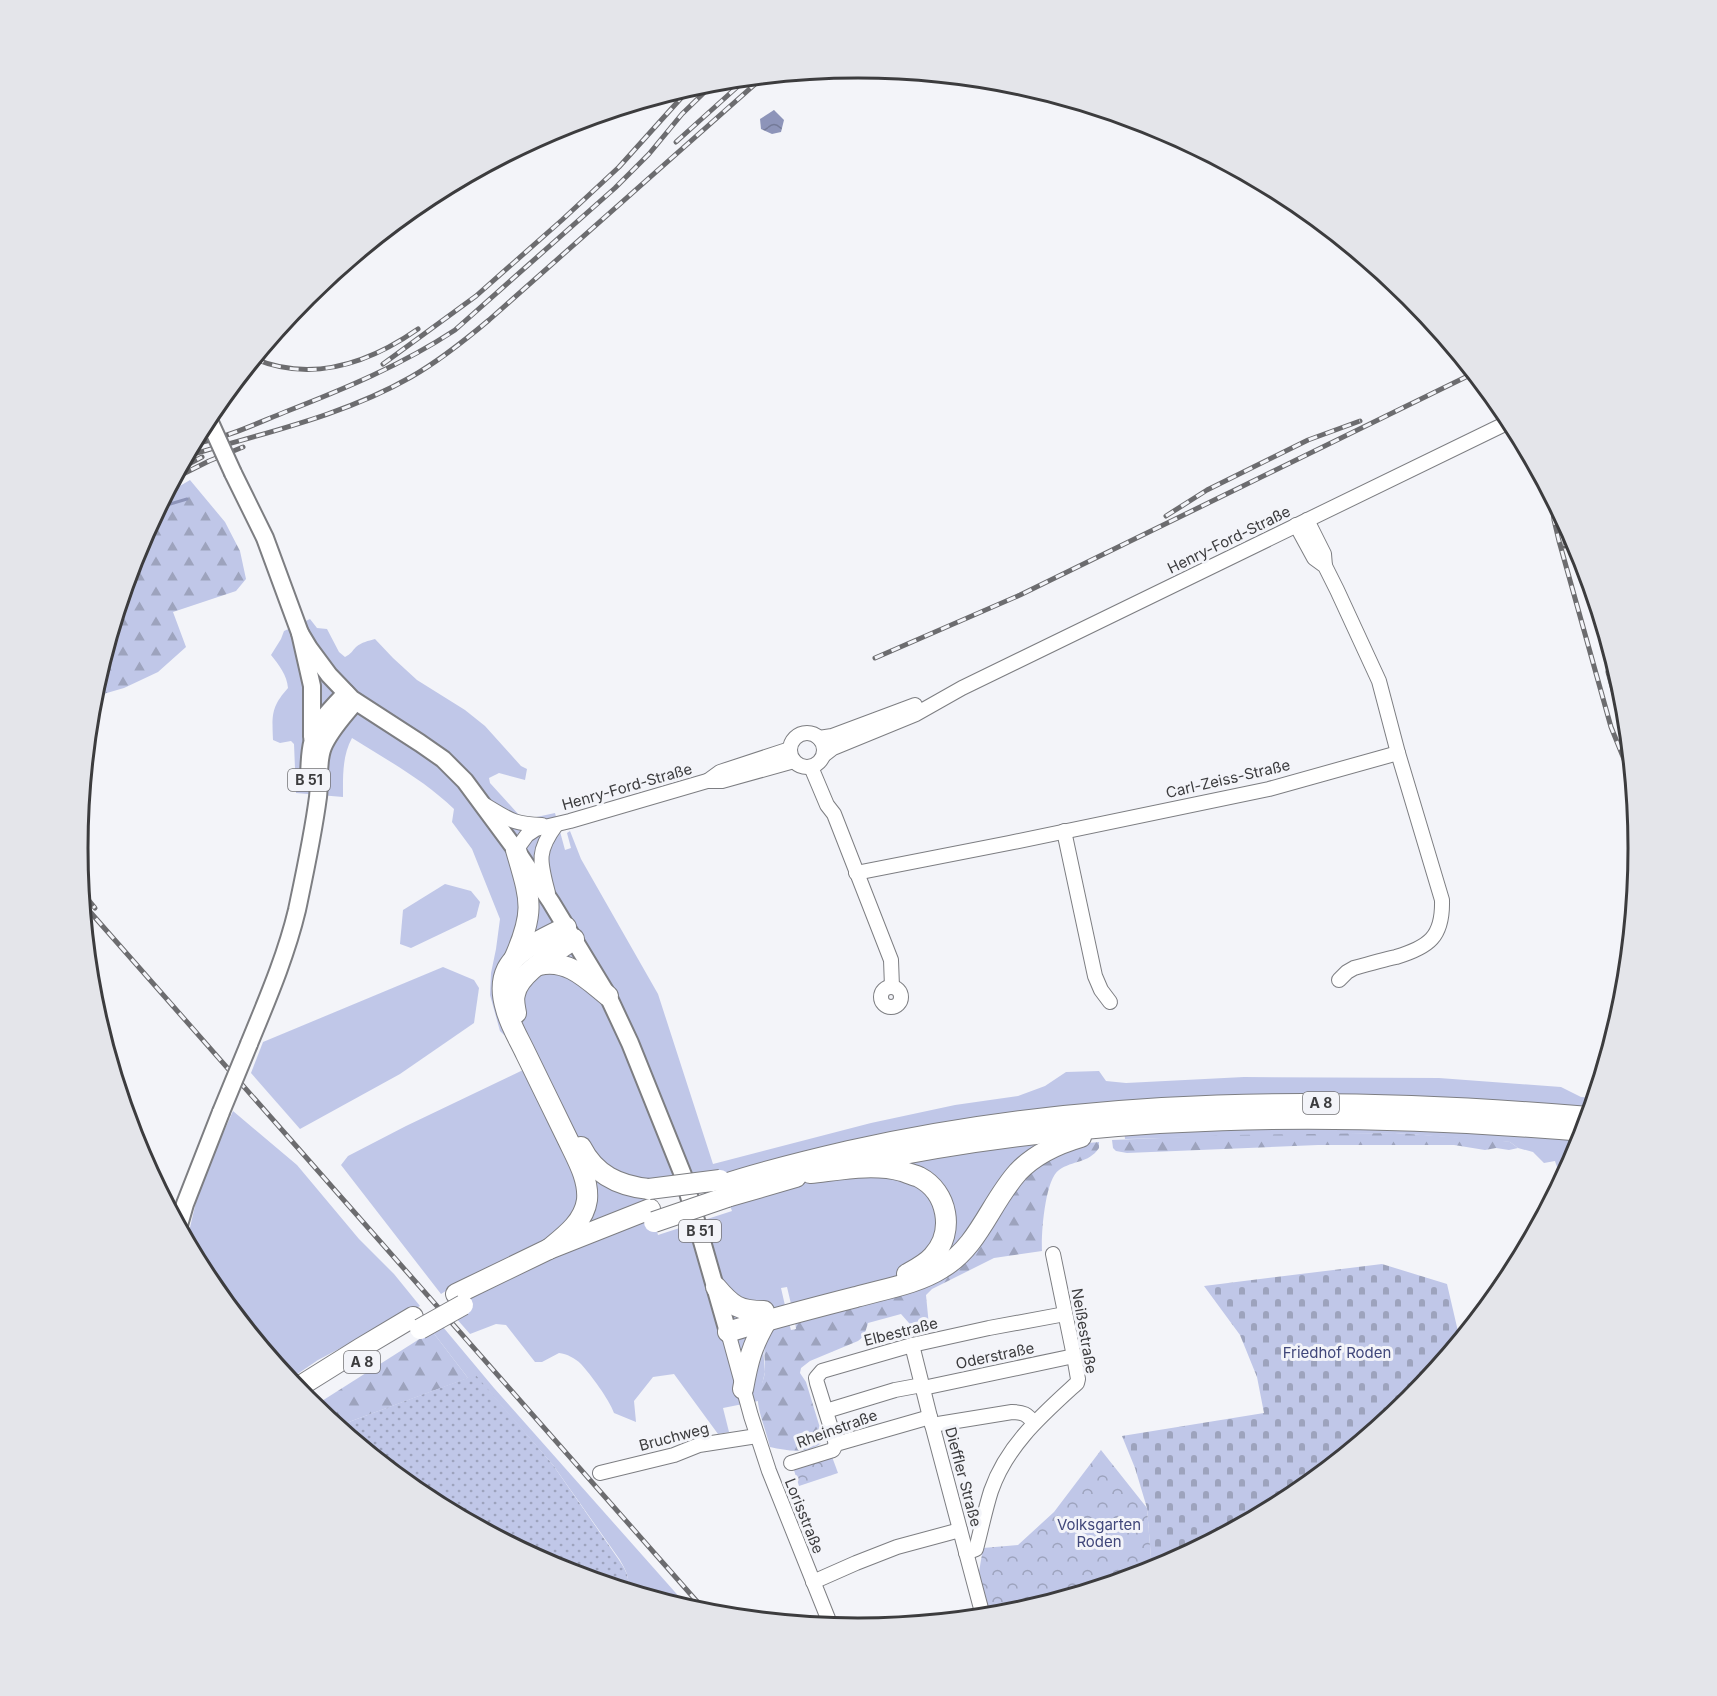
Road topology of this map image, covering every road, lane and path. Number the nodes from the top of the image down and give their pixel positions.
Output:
1 (1502, 425) edge
2 (213, 429) edge
3 (1301, 522) junction
4 (300, 633) junction
5 (962, 688) junction
6 (350, 697) junction
7 (312, 737) junction
8 (819, 738) junction
9 (1398, 753) junction
10 (792, 755) junction
11 (818, 761) junction
12 (482, 803) junction
13 (556, 825) junction
14 (1064, 831) junction
15 (516, 850) junction
16 (856, 873) junction
17 (304, 878) junction
18 (551, 902) junction
19 (570, 933) junction
20 (514, 959) junction
21 (539, 965) junction
22 (1339, 980) dead end
23 (892, 987) dead end
24 (608, 996) junction
25 (1110, 1002) dead end
26 (1580, 1116) edge
27 (1123, 1121) junction
28 (1086, 1125) junction
29 (1575, 1130) edge
30 (810, 1173) junction
31 (723, 1187) junction
32 (182, 1215) edge
33 (652, 1215) junction
34 (549, 1249) junction
35 (1053, 1254) dead end
36 (716, 1287) junction
37 (460, 1300) junction
38 (1065, 1314) junction
39 (765, 1315) junction
40 (416, 1323) junction
41 (727, 1326) junction
42 (912, 1345) junction
43 (1074, 1356) junction
44 (305, 1383) edge
45 (922, 1387) junction
46 (743, 1389) junction
47 (314, 1392) edge
48 (826, 1411) junction
49 (931, 1421) junction
50 (1034, 1423) junction
51 (757, 1436) junction
52 (836, 1444) junction
53 (791, 1463) dead end
54 (600, 1473) dead end
55 (960, 1530) junction
56 (966, 1553) junction
57 (813, 1582) junction
58 (981, 1608) edge
59 (827, 1617) edge

1 - 3 street, Henry-Ford-Straße
2 - 4 main road, bridge
3 - 5 street, Henry-Ford-Straße
3 - 9 street
4 - 6 main road
4 - 7 main road
5 - 8 street, Henry-Ford-Straße
5 - 11 street, Henry-Ford-Straße
6 - 7 main road, B 51
6 - 12 main road, B 51
6 - 17 main road, B 51
7 - 17 main road, B 51
8 - 10 street
8 - 11 street
9 - 14 street, Carl-Zeiss-Straße
9 - 22 street
10 - 11 street
10 - 13 street, Henry-Ford-Straße
11 - 16 street
12 - 13 street
12 - 15 main road, B 51
13 - 15 street, Henry-Ford-Straße
13 - 18 street
14 - 16 street, Carl-Zeiss-Straße
14 - 25 street
15 - 18 main road, B 51
15 - 20 highway
16 - 23 street
17 - 32 main road, B 51, bridge
18 - 19 main road, B 51
19 - 20 highway
19 - 21 highway
19 - 24 main road, B 51
20 - 34 highway
21 - 24 highway
21 - 31 highway, bridge
24 - 36 main road, B 51
26 - 27 highway, A 8
27 - 28 highway, A 8
27 - 29 highway, A 8
28 - 30 highway, A 8
28 - 31 highway, A 8
28 - 39 highway
30 - 31 highway, A 8
30 - 39 highway
31 - 33 highway, A 8, bridge
33 - 34 highway, A 8
33 - 37 highway, A 8
34 - 37 highway, A 8
35 - 38 street, Neißestraße
36 - 39 highway
36 - 41 main road, B 51
37 - 40 highway, A 8
38 - 42 street, Elbestraße
38 - 43 street, Neißestraße
39 - 41 highway
39 - 46 highway
40 - 44 highway, A 8
40 - 47 highway, A 8
41 - 46 street, Lorisstraße
42 - 45 street, Dieffler Straße
42 - 48 street, Elbestraße
43 - 45 street, Oderstraße
43 - 50 street, Neißestraße
45 - 48 street, Oderstraße
45 - 49 street, Dieffler Straße
46 - 51 street, Lorisstraße
48 - 52 street, Elbestraße
49 - 50 street, Rheinstraße
49 - 52 street, Rheinstraße
49 - 55 street, Dieffler Straße
50 - 56 street, Neißestraße
51 - 54 street, Bruchweg
51 - 57 street, Lorisstraße
52 - 53 street, Rheinstraße
55 - 56 street, Dieffler Straße
55 - 57 street
56 - 58 street, Dieffler Straße
57 - 59 street, Lorisstraße

